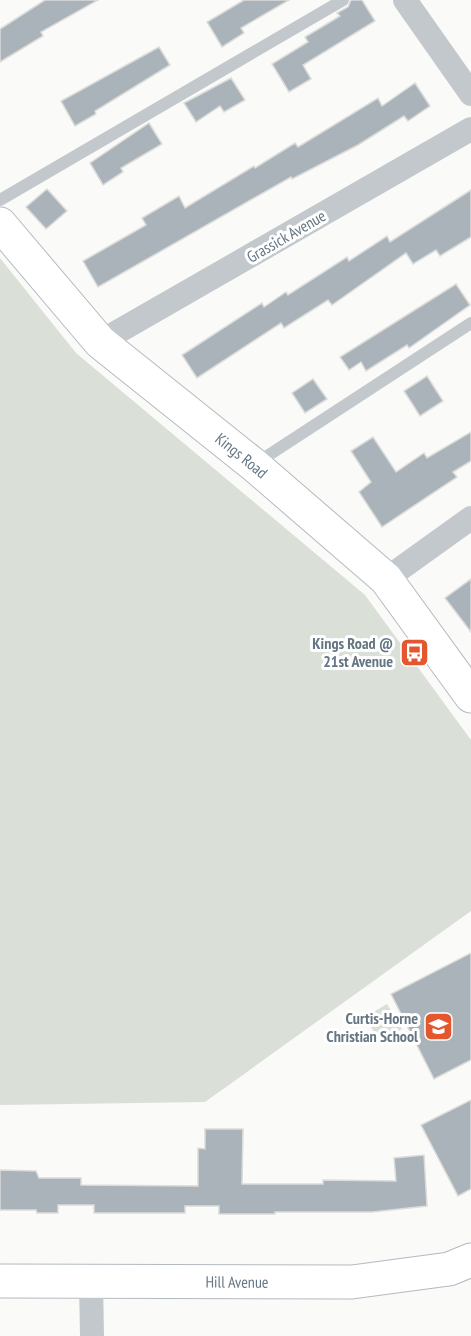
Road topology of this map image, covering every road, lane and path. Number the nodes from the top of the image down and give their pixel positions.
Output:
1 (343, 0) edge
2 (405, 0) edge
3 (471, 94) edge
4 (471, 129) edge
5 (0, 200) edge
6 (0, 224) edge
7 (471, 323) edge
8 (100, 342) junction
9 (254, 465) junction
10 (471, 518) edge
11 (386, 579) junction
12 (471, 696) edge
13 (471, 1260) edge
14 (0, 1281) edge
15 (91, 1282) junction
16 (92, 1336) edge

1 - 5 lane
2 - 3 street
4 - 8 street, Grassick Avenue
6 - 8 street, Kings Road
7 - 9 lane
8 - 9 street, Kings Road
9 - 11 street, Kings Road
10 - 11 street
11 - 12 street, Kings Road
13 - 15 street, Hill Avenue
14 - 15 street, Hill Avenue
15 - 16 street

